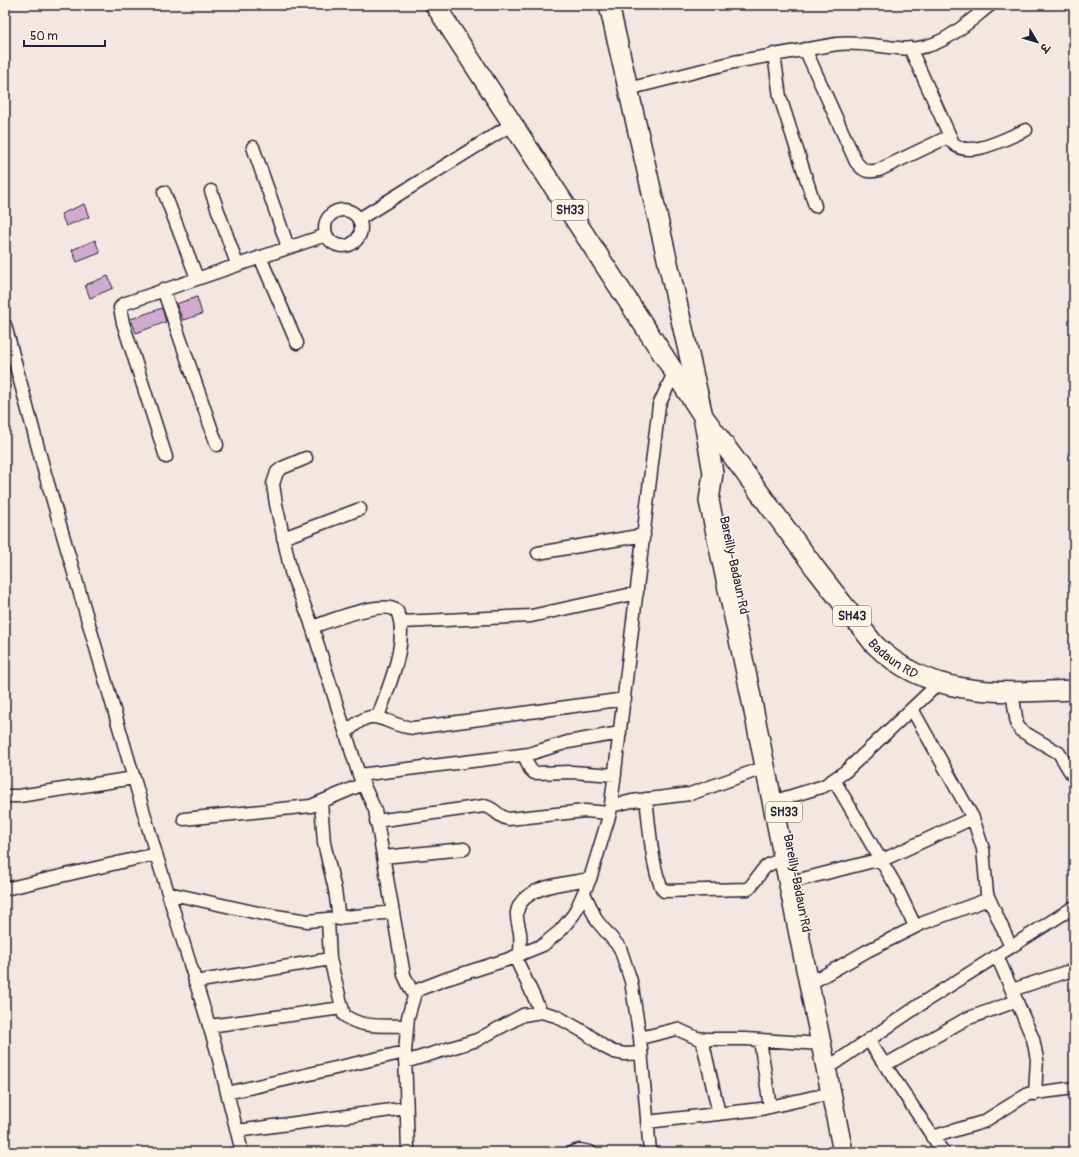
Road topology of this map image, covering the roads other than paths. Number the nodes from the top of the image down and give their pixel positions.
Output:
1 (435, 5) edge
2 (609, 5) edge
3 (990, 5) edge
4 (910, 48) junction
5 (805, 49) junction
6 (774, 54) junction
7 (628, 88) junction
8 (514, 123) junction
9 (1026, 130) dead end
10 (950, 136) junction
11 (253, 147) dead end
12 (211, 191) dead end
13 (164, 192) dead end
14 (815, 206) dead end
15 (359, 219) junction
16 (326, 234) junction
17 (288, 247) junction
18 (260, 257) junction
19 (237, 264) junction
20 (197, 278) junction
21 (163, 290) junction
22 (5, 325) edge
23 (297, 343) dead end
24 (674, 373) junction
25 (703, 416) junction
26 (217, 445) dead end
27 (166, 457) dead end
28 (306, 458) dead end
29 (713, 473) junction
30 (360, 509) dead end
31 (644, 534) junction
32 (283, 538) junction
33 (538, 552) dead end
34 (637, 593) junction
35 (401, 622) junction
36 (312, 627) junction
37 (938, 684) junction
38 (1074, 690) edge
39 (1012, 692) junction
40 (625, 699) junction
41 (912, 709) junction
42 (378, 717) junction
43 (620, 732) junction
44 (346, 733) junction
45 (524, 755) junction
46 (766, 767) junction
47 (615, 775) junction
48 (134, 778) junction
49 (1074, 778) edge
50 (361, 779) junction
51 (834, 780) junction
52 (5, 796) edge
53 (646, 799) junction
54 (782, 799) junction
55 (320, 802) junction
56 (611, 809) junction
57 (973, 818) junction
58 (184, 819) dead end
59 (376, 821) junction
60 (464, 849) dead end
61 (156, 854) junction
62 (383, 857) junction
63 (784, 860) junction
64 (880, 860) junction
65 (590, 879) junction
66 (799, 880) junction
67 (5, 889) edge
68 (168, 893) junction
69 (584, 893) junction
70 (989, 899) junction
71 (1074, 908) edge
72 (393, 912) junction
73 (334, 920) junction
74 (916, 926) junction
75 (1011, 947) junction
76 (518, 956) junction
77 (996, 956) junction
78 (330, 959) junction
79 (1074, 972) edge
80 (816, 980) junction
81 (195, 982) junction
82 (1012, 990) junction
83 (414, 996) junction
84 (1017, 1001) junction
85 (342, 1008) junction
86 (541, 1012) junction
87 (209, 1026) junction
88 (406, 1026) junction
89 (640, 1038) junction
90 (702, 1039) junction
91 (760, 1040) junction
92 (869, 1041) junction
93 (821, 1044) junction
94 (641, 1053) junction
95 (405, 1057) junction
96 (885, 1065) junction
97 (830, 1066) junction
98 (1074, 1088) edge
99 (227, 1093) junction
100 (831, 1093) junction
101 (1035, 1094) junction
102 (770, 1107) junction
103 (406, 1108) junction
104 (719, 1114) junction
105 (647, 1122) junction
106 (237, 1131) junction
107 (932, 1137) junction
108 (242, 1152) edge
109 (408, 1152) edge
110 (573, 1152) edge
111 (590, 1152) edge
112 (650, 1152) edge
113 (843, 1152) edge
114 (853, 1152) edge
115 (943, 1152) edge

1 - 8 main road, SH33
2 - 7 main road, SH33
3 - 4 street
4 - 5 street
4 - 10 street
5 - 6 street
5 - 10 street
6 - 7 street
6 - 14 street
7 - 25 main road, SH33
8 - 15 street
8 - 24 main road, SH33
9 - 10 street
11 - 17 street
12 - 19 street
13 - 20 street
15 - 16 street
15 - 16 street
16 - 17 street
17 - 18 street
18 - 19 street
18 - 23 street
19 - 20 street
20 - 21 street
21 - 26 street
21 - 27 street
22 - 48 street
24 - 25 main road, SH33
24 - 31 street
25 - 29 main road, SH33
25 - 37 main road, Badaun RD / SH43
28 - 32 street
29 - 46 main road, SH33
29 - 54 main road, Bareilly-Badaun Rd / SH33
30 - 32 street
31 - 33 street
31 - 34 street
32 - 36 street
34 - 35 street
34 - 40 street
35 - 36 street
35 - 42 street
36 - 44 street
37 - 39 main road, Badaun RD / SH43
37 - 41 street
38 - 39 main road, Badaun RD / SH43
39 - 49 street
40 - 42 street
40 - 43 street
41 - 51 street
41 - 57 street
42 - 44 street
43 - 45 street
43 - 47 street
44 - 50 street
45 - 47 street
45 - 50 street
46 - 53 street
46 - 63 main road, SH33
47 - 56 street
48 - 52 street
48 - 61 street
50 - 55 street
50 - 59 street
51 - 54 street
51 - 64 street
53 - 56 street
53 - 63 street
54 - 66 main road, Bareilly-Badaun Rd / SH33
55 - 58 street
55 - 73 street
56 - 59 street
56 - 65 street
57 - 64 street
57 - 70 street
59 - 62 street
60 - 62 street
61 - 67 street
61 - 68 street
62 - 72 street
63 - 93 main road, SH33
64 - 66 street
64 - 74 street
65 - 69 street
65 - 76 street
66 - 80 main road, Bareilly-Badaun Rd / SH33
68 - 73 street
68 - 81 street
69 - 76 street
69 - 89 street
70 - 74 street
70 - 75 street
71 - 75 street
72 - 73 street
72 - 83 street
73 - 78 street
74 - 80 street
75 - 77 street
76 - 83 street
76 - 86 street
77 - 82 street
77 - 92 street
78 - 81 street
78 - 85 street
79 - 82 street
80 - 97 main road, Bareilly-Badaun Rd / SH33
81 - 87 street
82 - 84 street
83 - 88 street
84 - 96 street
84 - 101 street
85 - 87 street
85 - 88 street
86 - 94 street
86 - 95 street
87 - 99 street
88 - 95 street
89 - 90 street
89 - 94 street
90 - 91 street
90 - 104 street
91 - 93 street
91 - 102 street
92 - 96 street
92 - 97 street
93 - 97 main road, SH33
94 - 105 street
95 - 99 street
95 - 103 street
96 - 107 street
97 - 100 main road, SH33
97 - 114 main road, Bareilly-Badaun Rd / SH33
98 - 101 street
99 - 106 street
100 - 102 street
100 - 113 main road, SH33
101 - 107 street
102 - 104 street
103 - 106 street
103 - 109 street
104 - 105 street
105 - 112 street
106 - 108 street
107 - 115 street
110 - 111 street

